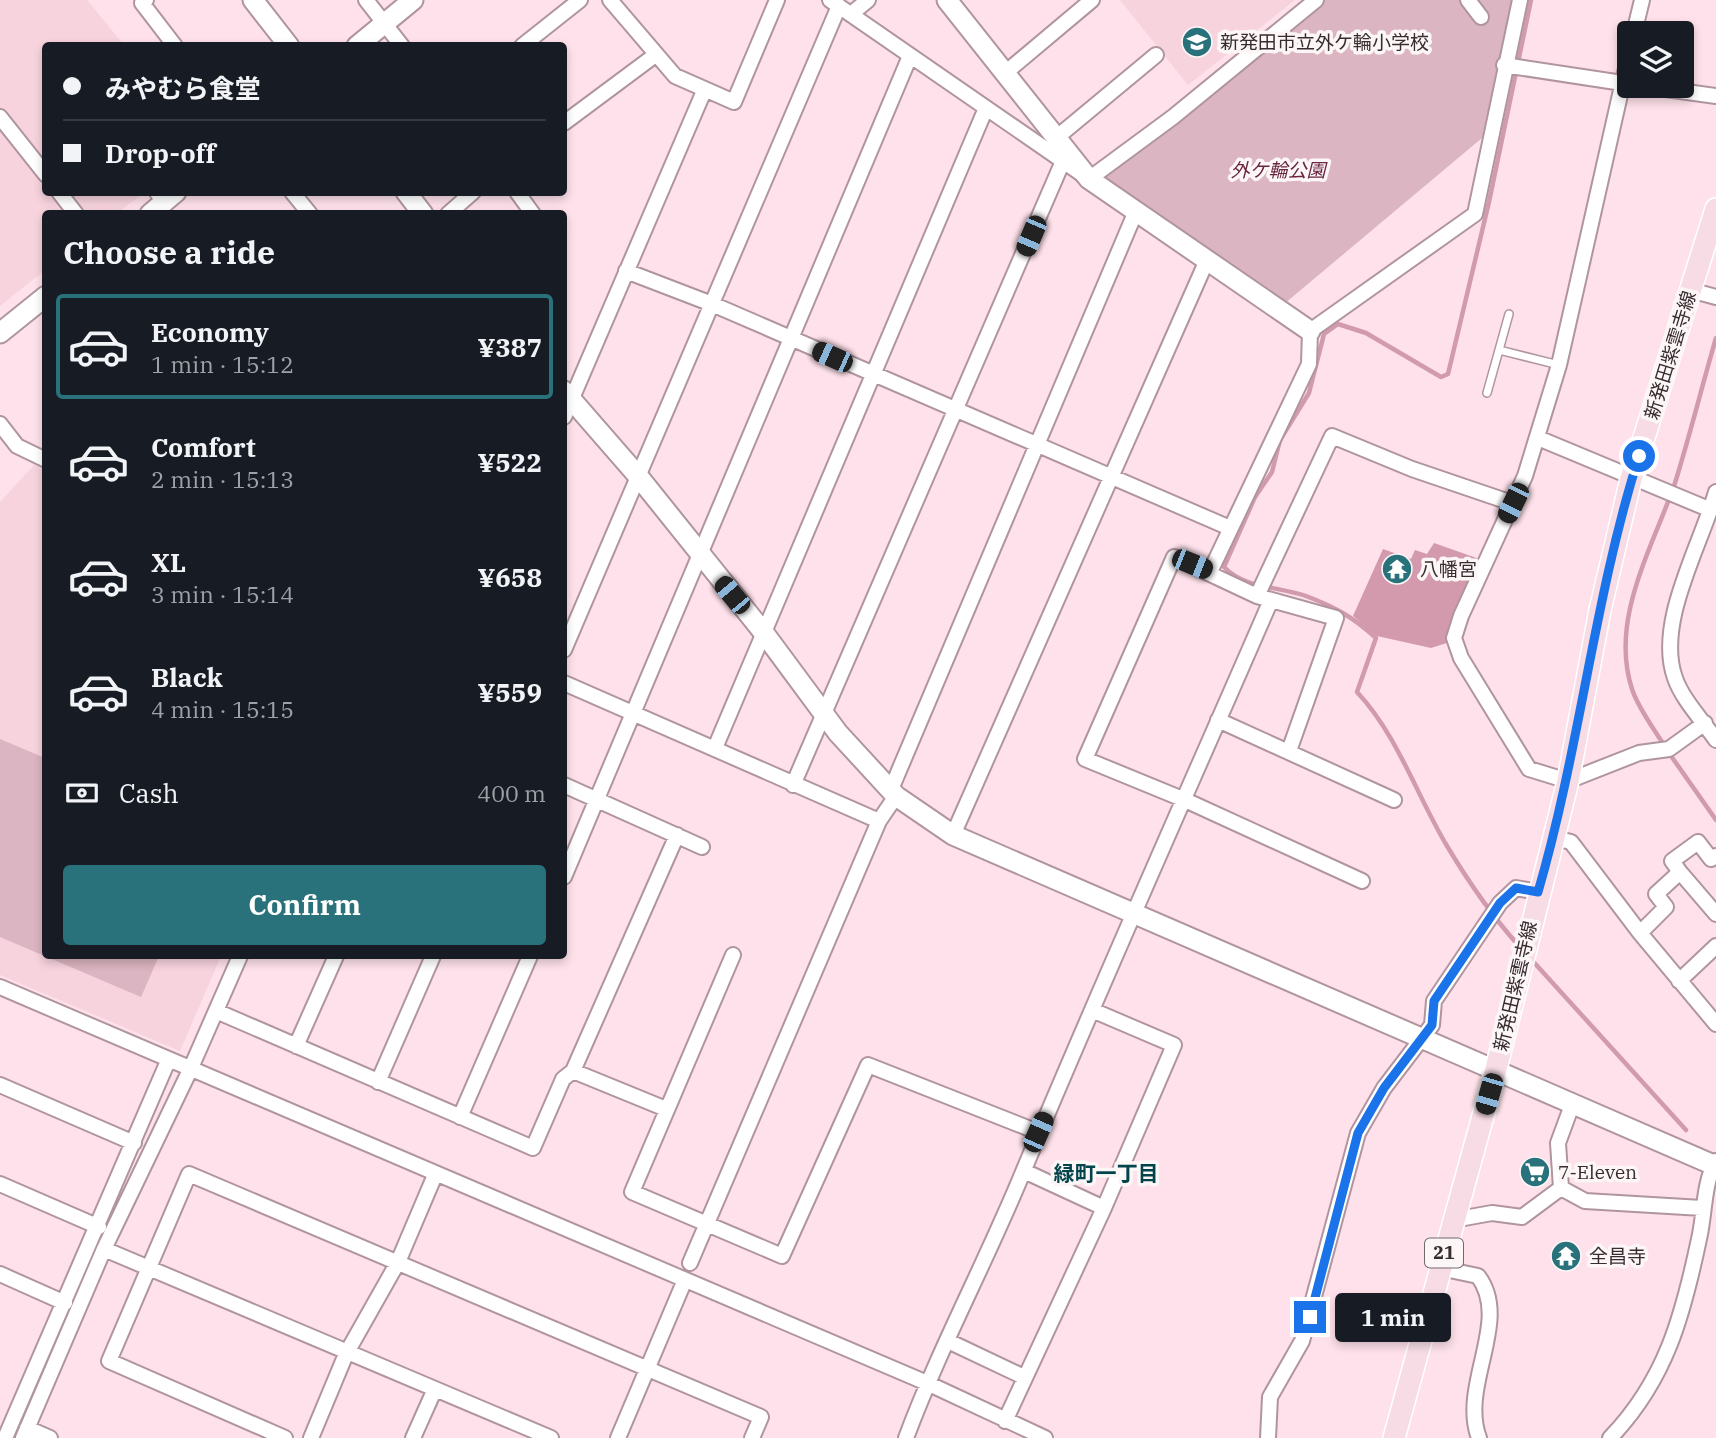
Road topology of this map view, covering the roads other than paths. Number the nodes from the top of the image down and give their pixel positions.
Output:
1 (146, 0) edge
2 (253, 0) edge
3 (366, 0) edge
4 (413, 0) edge
5 (580, 0) edge
6 (610, 0) edge
7 (777, 0) edge
8 (869, 0) edge
9 (1092, 0) edge
10 (1317, 0) edge
11 (1468, 0) edge
12 (1520, 0) edge
13 (1642, 0) edge
14 (950, 1) edge
15 (840, 7) edge
16 (1480, 17) dead end
17 (1637, 21) edge
18 (385, 23) junction
19 (172, 42) edge
20 (286, 42) edge
21 (362, 42) edge
22 (399, 42) edge
23 (527, 42) edge
24 (654, 55) junction
25 (1156, 55) dead end
26 (910, 56) junction
27 (1504, 65) junction
28 (1005, 73) junction
29 (1617, 82) edge
30 (704, 90) junction
31 (1694, 93) edge
32 (1716, 96) edge
33 (1622, 98) edge
34 (986, 108) junction
35 (0, 117) edge
36 (567, 121) edge
37 (1056, 138) junction
38 (1063, 161) junction
39 (42, 170) edge
40 (1089, 179) junction
41 (62, 196) edge
42 (295, 196) edge
43 (409, 196) edge
44 (468, 196) edge
45 (1716, 209) edge
46 (73, 210) edge
47 (307, 210) edge
48 (420, 210) edge
49 (453, 210) edge
50 (1136, 211) junction
51 (1207, 260) junction
52 (626, 271) junction
53 (1690, 290) junction
54 (1716, 297) edge
55 (42, 299) edge
56 (712, 304) junction
57 (1509, 314) dead end
58 (1310, 331) junction
59 (0, 332) edge
60 (792, 339) junction
61 (1499, 350) junction
62 (1559, 366) junction
63 (873, 375) junction
64 (1487, 393) dead end
65 (567, 400) edge
66 (567, 403) edge
67 (955, 411) junction
68 (0, 424) edge
69 (1538, 438) junction
70 (1036, 446) junction
71 (42, 458) edge
72 (638, 477) junction
73 (1108, 478) junction
74 (1631, 479) junction
75 (1716, 492) edge
76 (1513, 503) junction
77 (1713, 511) edge
78 (1230, 528) junction
79 (700, 557) junction
80 (1210, 572) junction
81 (1264, 598) junction
82 (764, 633) junction
83 (567, 643) edge
84 (567, 684) edge
85 (635, 713) junction
86 (824, 713) junction
87 (1219, 720) junction
88 (1705, 723) junction
89 (1716, 740) edge
90 (715, 748) junction
91 (1289, 751) junction
92 (1568, 781) junction
93 (793, 785) junction
94 (567, 786) edge
95 (894, 792) junction
96 (597, 800) junction
97 (1185, 800) junction
98 (1394, 800) dead end
99 (879, 821) junction
100 (677, 835) junction
101 (953, 835) junction
102 (1554, 838) junction
103 (702, 847) dead end
104 (1716, 856) edge
105 (567, 870) edge
106 (1680, 872) junction
107 (1362, 881) dead end
108 (1538, 892) junction
109 (1133, 911) junction
110 (1716, 914) edge
111 (1640, 933) junction
112 (1716, 946) edge
113 (733, 955) dead end
114 (239, 959) edge
115 (335, 959) edge
116 (432, 959) edge
117 (529, 959) edge
118 (1679, 981) junction
119 (0, 987) edge
120 (1092, 1010) junction
121 (216, 1012) junction
122 (1716, 1024) edge
123 (1421, 1040) junction
124 (296, 1046) junction
125 (168, 1061) junction
126 (1496, 1069) junction
127 (190, 1070) junction
128 (573, 1071) junction
129 (378, 1082) junction
130 (0, 1085) edge
131 (1572, 1105) junction
132 (666, 1109) junction
133 (460, 1117) junction
134 (1038, 1132) junction
135 (134, 1143) junction
136 (1715, 1164) edge
137 (1024, 1171) junction
138 (435, 1175) junction
139 (0, 1184) edge
140 (1560, 1188) junction
141 (1104, 1208) junction
142 (1703, 1208) junction
143 (1453, 1220) junction
144 (706, 1222) junction
145 (99, 1227) junction
146 (1700, 1236) junction
147 (1716, 1240) edge
148 (104, 1249) junction
149 (398, 1262) junction
150 (690, 1263) dead end
151 (147, 1268) junction
152 (1440, 1268) junction
153 (0, 1275) edge
154 (684, 1282) junction
155 (65, 1303) junction
156 (948, 1341) junction
157 (346, 1354) junction
158 (648, 1368) junction
159 (1024, 1377) junction
160 (927, 1383) junction
161 (434, 1391) junction
162 (1005, 1420) junction
163 (25, 1433) edge
164 (5, 1438) edge
165 (50, 1438) edge
166 (285, 1438) edge
167 (311, 1438) edge
168 (413, 1438) edge
169 (551, 1438) edge
170 (618, 1438) edge
171 (752, 1438) edge
172 (906, 1438) edge
173 (1045, 1438) edge
174 (1268, 1438) edge
175 (1394, 1438) edge
176 (1479, 1438) edge
177 (1610, 1438) edge

1 - 19 street
2 - 20 street
3 - 18 street
4 - 18 street
5 - 23 street
6 - 24 street
7 - 30 street
8 - 15 street
9 - 28 street
10 - 40 street
11 - 16 street
12 - 27 street
13 - 17 street
14 - 28 street
15 - 26 street
15 - 56 street
18 - 21 street
18 - 22 street
24 - 30 street
24 - 36 street
25 - 37 street
26 - 34 street
26 - 60 street
27 - 29 street
27 - 58 street
28 - 37 street
30 - 52 street
31 - 32 street
33 - 62 street
34 - 38 street
34 - 63 street
35 - 39 street
37 - 40 street
38 - 40 street
38 - 67 street
40 - 50 street
41 - 46 street
42 - 47 street
43 - 48 street
44 - 49 street
45 - 53 main road, 新発田紫雲寺線 / 21
50 - 51 street
50 - 70 street
51 - 58 street
51 - 73 street
52 - 56 street
52 - 65 street
53 - 54 street
53 - 74 main road, 新発田紫雲寺線 / 21
55 - 59 street
56 - 60 street
56 - 72 street
57 - 61 lane
58 - 78 street
60 - 63 street
60 - 79 street
61 - 62 lane
61 - 64 lane
62 - 69 street
63 - 67 street
63 - 82 street
66 - 72 street
67 - 70 street
67 - 86 street
68 - 71 street
69 - 74 street
69 - 76 street
70 - 73 street
70 - 95 street
72 - 79 street
72 - 83 street
73 - 78 street
73 - 101 street
74 - 77 street
74 - 92 main road, 新発田紫雲寺線 / 21
75 - 77 street
76 - 81 street
76 - 92 street
77 - 88 street
78 - 80 street
79 - 82 street
79 - 85 street
80 - 81 street
80 - 97 street
81 - 87 street
81 - 91 street
82 - 86 street
82 - 90 street
84 - 85 street
85 - 90 street
85 - 96 street
86 - 93 street
86 - 95 street
87 - 91 street
87 - 97 street
88 - 89 street
88 - 92 street
90 - 93 street
91 - 98 street
92 - 102 main road, 新発田紫雲寺線 / 21
93 - 99 street
94 - 96 street
95 - 99 street
95 - 101 street
96 - 100 street
96 - 105 street
97 - 107 street
97 - 109 street
99 - 144 street
100 - 103 street
100 - 128 street
101 - 109 street
102 - 108 main road, 新発田紫雲寺線 / 21
102 - 111 street
104 - 106 street
106 - 110 street
106 - 111 street
108 - 123 street
108 - 126 main road, 新発田紫雲寺線 / 21
109 - 120 street
109 - 123 street
111 - 118 street
112 - 118 street
113 - 132 street
114 - 121 street
115 - 124 street
116 - 129 street
117 - 133 street
118 - 122 street
119 - 125 street
120 - 134 street
120 - 141 street
121 - 124 street
121 - 127 street
123 - 126 street
123 - 174 street
124 - 129 street
125 - 127 street
125 - 135 street
126 - 131 street
126 - 143 main road, 新発田紫雲寺線 / 21
127 - 138 street
127 - 148 street
128 - 132 street
128 - 133 street
129 - 133 street
130 - 135 street
131 - 136 street
131 - 140 street
132 - 144 street
134 - 137 street
134 - 144 street
135 - 145 street
136 - 142 street
137 - 141 street
137 - 156 street
138 - 149 street
138 - 154 street
139 - 145 street
140 - 142 street
140 - 143 street
141 - 159 street
142 - 146 street
143 - 152 main road, 新発田紫雲寺線 / 21
144 - 150 street
145 - 155 street
146 - 147 street
146 - 177 street
148 - 151 street
148 - 163 street
149 - 151 street
149 - 157 street
149 - 158 street
151 - 157 street
151 - 166 street
152 - 175 main road, 新発田紫雲寺線 / 21
152 - 176 street
153 - 155 street
154 - 158 street
154 - 160 street
155 - 164 street
156 - 159 street
156 - 160 street
157 - 161 street
157 - 167 street
158 - 170 street
158 - 171 street
159 - 162 street
160 - 162 street
160 - 172 street
161 - 168 street
161 - 169 street
162 - 173 street
163 - 165 street

